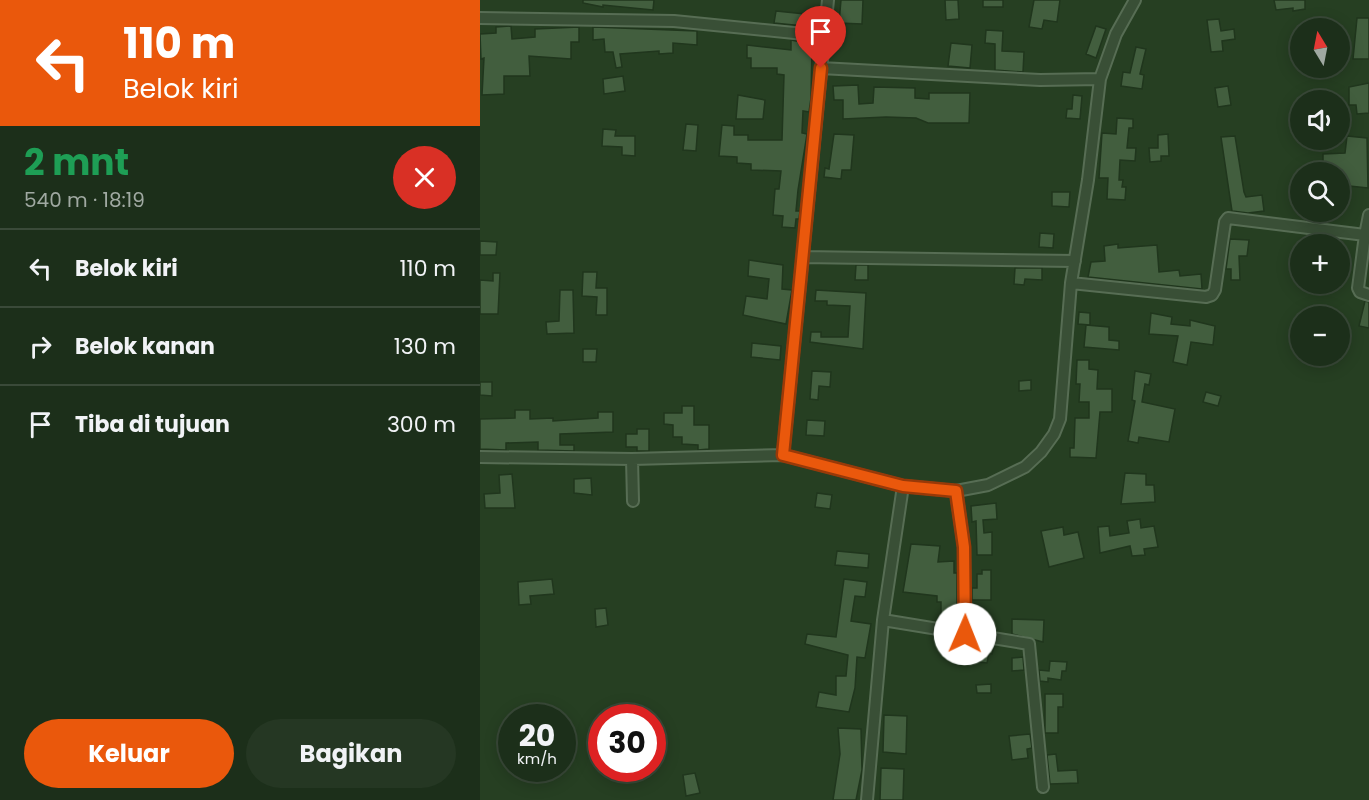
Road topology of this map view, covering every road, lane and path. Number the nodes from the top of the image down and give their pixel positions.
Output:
1 (828, 0) edge
2 (1135, 0) edge
3 (480, 18) edge
4 (824, 36) junction
5 (821, 68) junction
6 (1100, 79) junction
7 (1369, 215) edge
8 (1365, 235) junction
9 (803, 257) junction
10 (1075, 261) junction
11 (1071, 283) junction
12 (1369, 295) edge
13 (783, 455) junction
14 (480, 457) edge
15 (632, 459) junction
16 (903, 486) junction
17 (956, 491) junction
18 (633, 501) dead end
19 (883, 620) junction
20 (965, 634) junction
21 (1043, 787) dead end
22 (867, 800) edge

1 - 4 street
2 - 6 street
3 - 4 street
4 - 5 street
5 - 6 street
5 - 9 street
6 - 10 street
7 - 8 street
8 - 11 street
8 - 12 street
9 - 10 street
9 - 13 street
10 - 11 street
11 - 17 street
13 - 15 street
13 - 16 street
14 - 15 street
15 - 18 street
16 - 17 street
16 - 19 street
17 - 20 street
19 - 20 street
19 - 22 street
20 - 21 street

